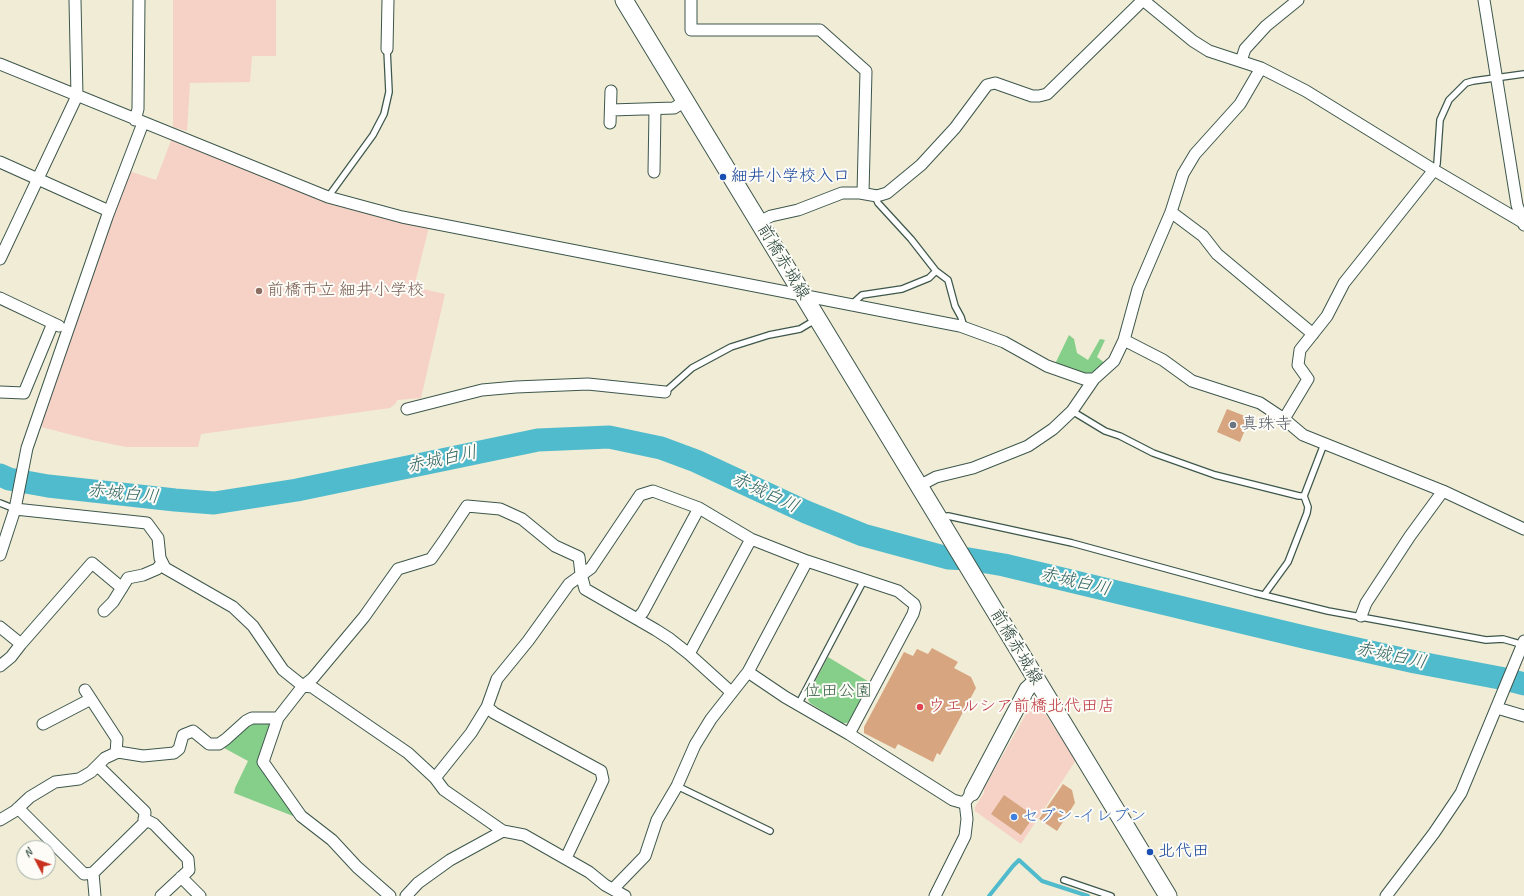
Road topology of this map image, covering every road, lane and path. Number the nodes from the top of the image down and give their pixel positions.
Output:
1 (75, 0) edge
2 (139, 0) edge
3 (388, 0) edge
4 (624, 0) edge
5 (691, 0) edge
6 (1143, 0) edge
7 (1298, 0) edge
8 (1484, 0) edge
9 (388, 49) joint
10 (1241, 61) junction
11 (0, 64) edge
12 (1261, 68) junction
13 (1524, 74) edge
14 (1497, 77) junction
15 (611, 92) dead end
16 (77, 96) junction
17 (685, 101) junction
18 (655, 109) junction
19 (611, 110) junction
20 (139, 121) junction
21 (610, 123) dead end
22 (0, 162) edge
23 (1434, 170) junction
24 (654, 172) dead end
25 (38, 179) junction
26 (862, 193) junction
27 (875, 196) junction
28 (328, 197) junction
29 (109, 211) junction
30 (1171, 212) junction
31 (758, 222) junction
32 (1524, 224) edge
33 (0, 259) edge
34 (936, 271) junction
35 (803, 296) junction
36 (0, 298) edge
37 (851, 305) junction
38 (817, 319) junction
39 (53, 323) junction
40 (964, 328) junction
41 (67, 330) junction
42 (1313, 334) junction
43 (1124, 340) junction
44 (1094, 379) junction
45 (0, 392) edge
46 (665, 392) joint
47 (407, 409) dead end
48 (1072, 411) junction
49 (1284, 419) junction
50 (1324, 444) junction
51 (919, 486) junction
52 (1443, 491) junction
53 (1304, 496) junction
54 (0, 503) edge
55 (15, 506) junction
56 (699, 508) junction
57 (940, 521) junction
58 (1524, 529) edge
59 (3, 538) edge
60 (751, 539) junction
61 (0, 555) edge
62 (807, 561) junction
63 (162, 563) junction
64 (581, 574) junction
65 (864, 580) junction
66 (122, 588) junction
67 (1264, 595) junction
68 (104, 611) dead end
69 (1361, 616) junction
70 (637, 619) junction
71 (0, 627) edge
72 (20, 644) junction
73 (1523, 646) edge
74 (689, 654) junction
75 (0, 666) edge
76 (748, 672) junction
77 (1037, 680) junction
78 (303, 686) junction
79 (732, 692) junction
80 (798, 705) junction
81 (1498, 706) junction
82 (487, 707) junction
83 (1524, 716) edge
84 (278, 718) junction
85 (43, 724) dead end
86 (849, 734) junction
87 (116, 752) junction
88 (98, 766) junction
89 (435, 778) junction
90 (677, 786) junction
91 (969, 798) junction
92 (18, 808) junction
93 (144, 819) junction
94 (0, 820) edge
95 (503, 831) junction
96 (770, 831) dead end
97 (566, 858) junction
98 (93, 873) junction
99 (181, 876) junction
100 (1064, 880) dead end
101 (611, 892) edge
102 (95, 896) edge
103 (161, 896) edge
104 (200, 896) edge
105 (390, 896) edge
106 (406, 896) edge
107 (625, 896) edge
108 (935, 896) edge
109 (1111, 896) edge
110 (1168, 896) edge
111 (1386, 896) edge

1 - 16 street
2 - 20 street
3 - 9 street
4 - 17 main road, 前橋赤城線
5 - 26 street
6 - 10 street
6 - 27 street
7 - 10 street
8 - 14 street
9 - 28 lane
10 - 12 street
11 - 16 street
12 - 23 street
12 - 30 street
13 - 14 lane
14 - 23 lane
14 - 32 street
15 - 19 street
16 - 20 street
16 - 25 street
17 - 18 street
17 - 31 main road, 前橋赤城線
18 - 19 street
18 - 24 street
19 - 21 street
20 - 28 street
20 - 29 street
22 - 25 street
23 - 32 street
23 - 42 street
25 - 29 street
25 - 33 street
26 - 27 street
26 - 31 street
27 - 34 lane
28 - 35 street
29 - 41 street
30 - 42 street
30 - 43 street
31 - 35 main road, 前橋赤城線
34 - 37 lane
34 - 40 lane
35 - 37 street
35 - 38 main road, 前橋赤城線
36 - 39 street
37 - 40 street
38 - 46 lane
38 - 51 main road, 前橋赤城線
39 - 41 street
39 - 45 street
40 - 44 street
41 - 55 street
42 - 49 street
43 - 44 street
43 - 49 street
44 - 48 street
46 - 47 street
48 - 51 street
48 - 53 lane
49 - 50 street
50 - 52 street
50 - 53 lane
51 - 57 main road, 前橋赤城線
52 - 58 street
52 - 69 street
53 - 67 lane
54 - 55 lane
55 - 59 street
55 - 63 street
56 - 60 street
56 - 64 street
56 - 70 street
57 - 67 lane
57 - 77 main road, 前橋赤城線
59 - 61 street
60 - 62 street
60 - 74 street
62 - 65 street
62 - 76 street
63 - 66 street
63 - 78 street
64 - 70 street
64 - 78 street
64 - 82 street
65 - 80 lane
65 - 86 street
66 - 68 street
66 - 72 street
67 - 69 lane
69 - 73 lane
70 - 74 street
71 - 72 street
72 - 75 street
73 - 81 street
74 - 79 street
76 - 79 street
76 - 80 street
77 - 91 street
77 - 110 main road, 前橋赤城線
78 - 84 street
78 - 89 street
79 - 90 street
80 - 86 street
81 - 83 street
81 - 111 street
82 - 89 street
82 - 97 street
84 - 87 street
84 - 105 street
85 - 87 street
86 - 91 street
87 - 88 street
88 - 92 street
88 - 93 street
89 - 95 street
90 - 96 lane
90 - 101 street
91 - 108 street
92 - 94 street
92 - 98 street
93 - 98 street
93 - 99 street
95 - 97 street
95 - 106 street
97 - 101 street
98 - 102 street
99 - 103 street
99 - 104 street
100 - 109 lane
101 - 107 street

